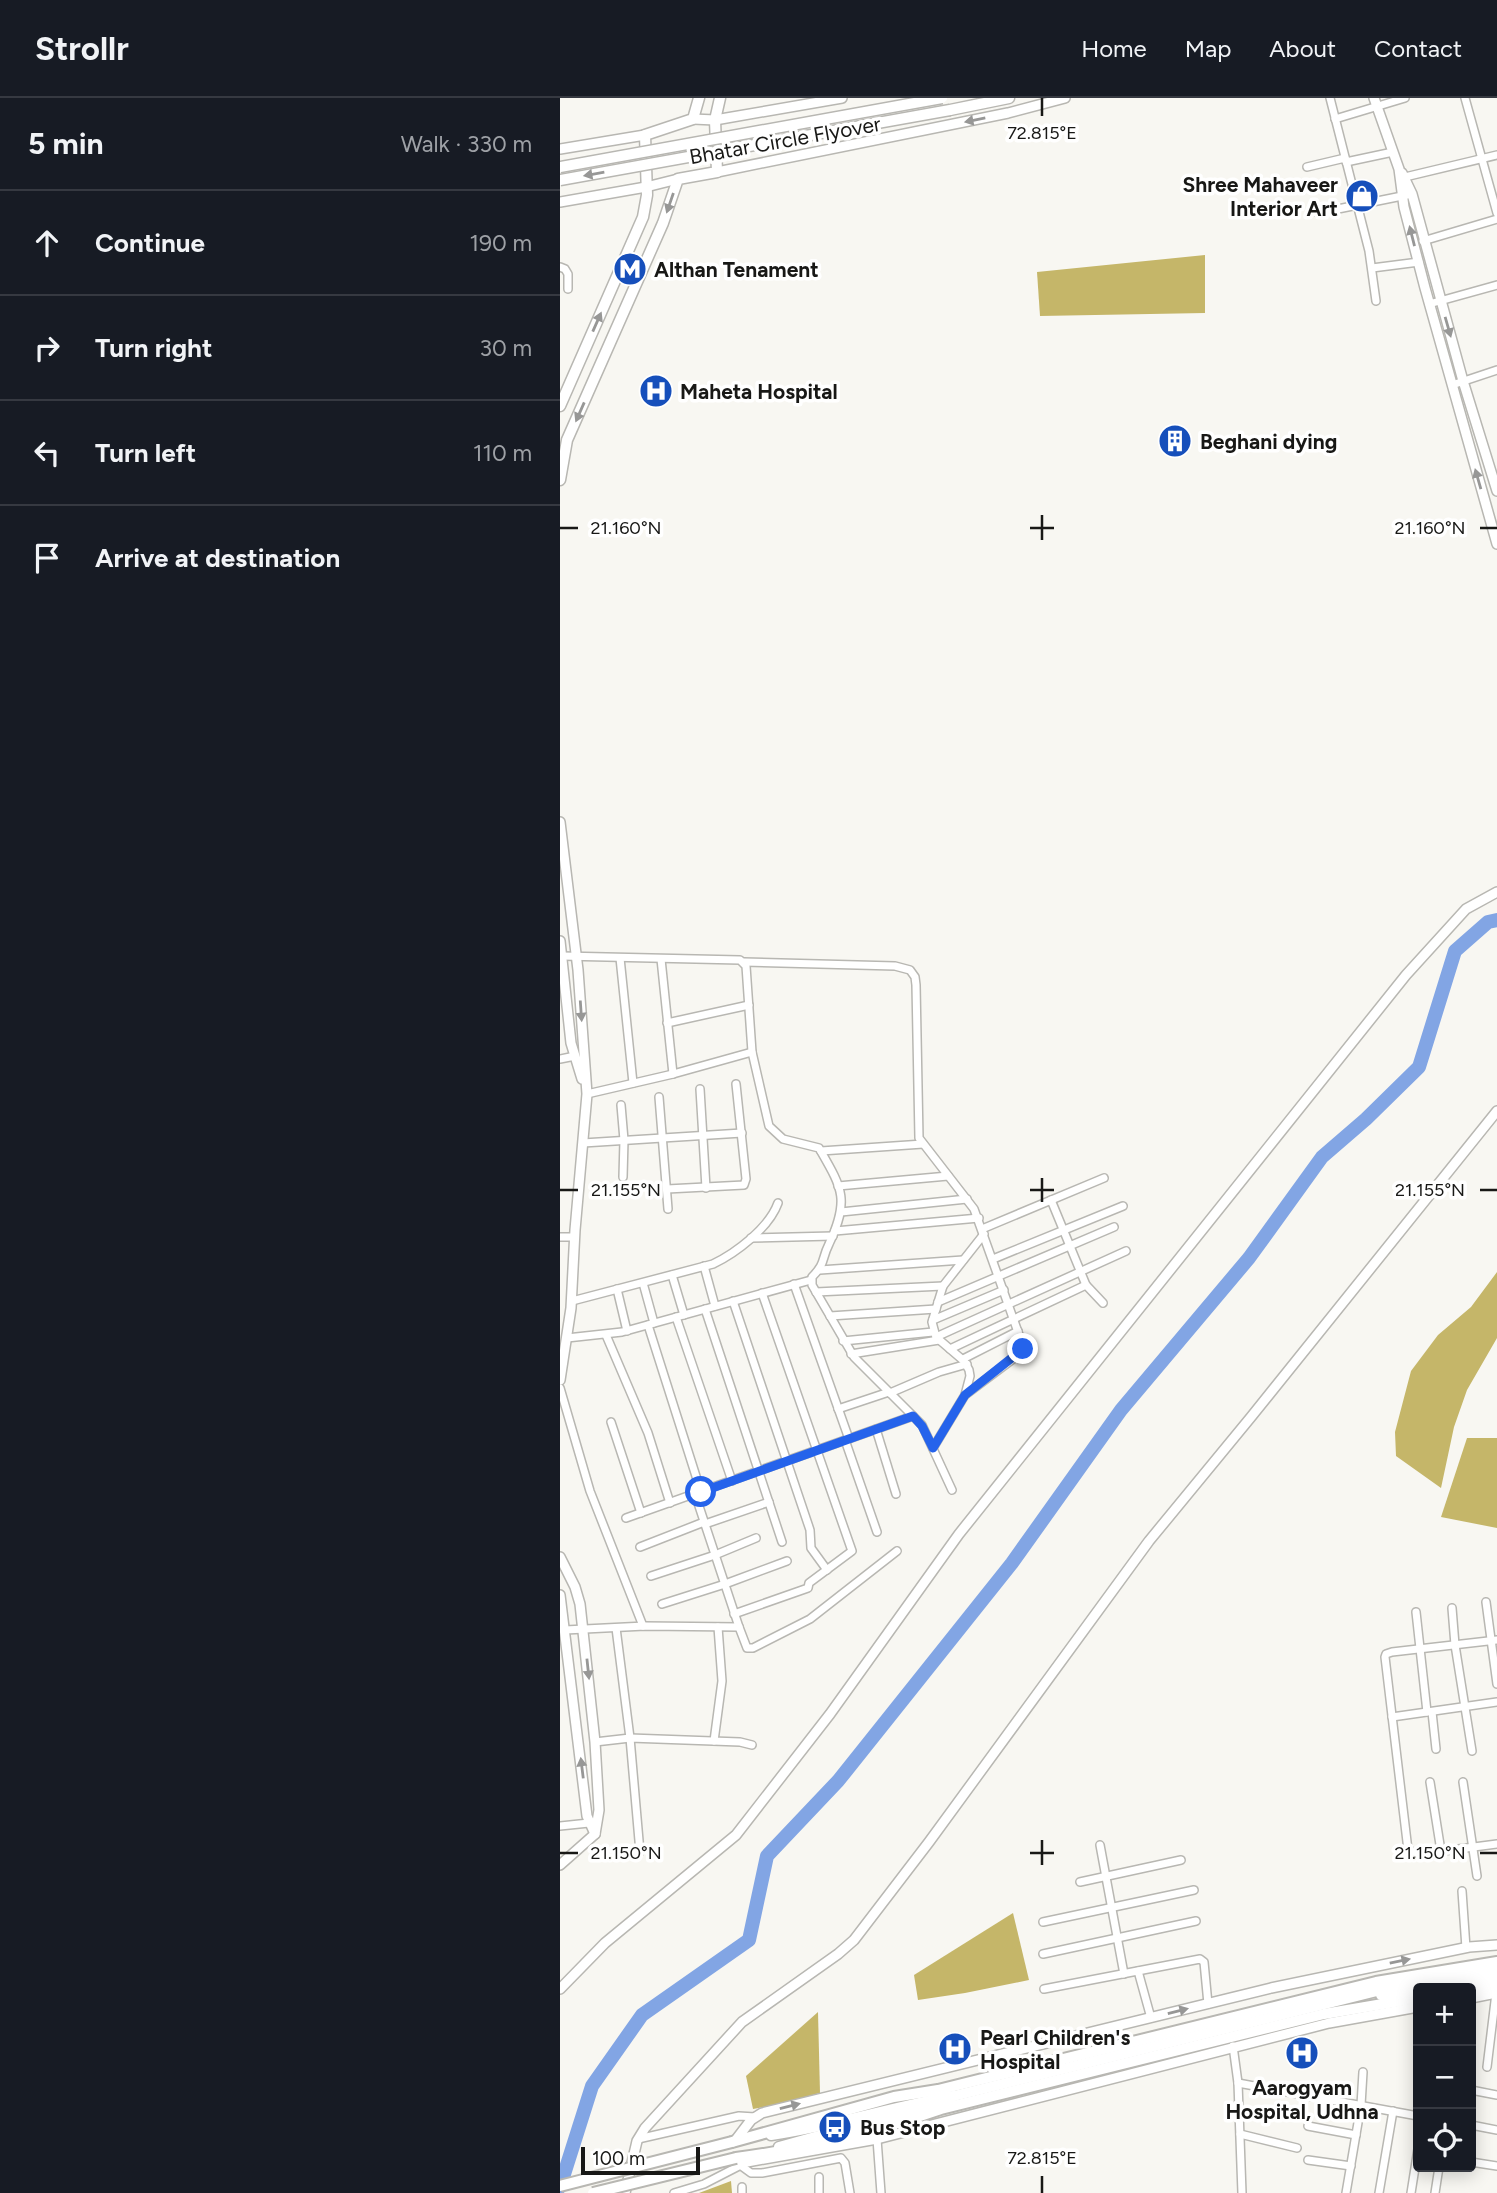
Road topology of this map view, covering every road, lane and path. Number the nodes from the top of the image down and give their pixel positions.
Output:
1 (699, 98) edge
2 (720, 98) edge
3 (842, 98) edge
4 (942, 98) edge
5 (1009, 98) edge
6 (1065, 98) edge
7 (1330, 98) edge
8 (1405, 98) edge
9 (1465, 98) edge
10 (1375, 103) edge
11 (693, 119) junction
12 (1335, 119) junction
13 (715, 120) junction
14 (645, 135) junction
15 (560, 149) edge
16 (1393, 152) junction
17 (1497, 155) edge
18 (1346, 160) junction
19 (1481, 160) junction
20 (560, 167) edge
21 (1307, 167) dead end
22 (717, 172) junction
23 (1402, 173) junction
24 (678, 178) junction
25 (560, 180) edge
26 (646, 187) junction
27 (1407, 195) junction
28 (560, 202) edge
29 (1357, 204) junction
30 (1318, 213) dead end
31 (1497, 213) edge
32 (1497, 219) edge
33 (1423, 241) junction
34 (1419, 262) junction
35 (560, 267) edge
36 (1372, 268) junction
37 (1497, 285) edge
38 (568, 289) dead end
39 (1376, 301) dead end
40 (1440, 302) junction
41 (1429, 304) junction
42 (1497, 369) edge
43 (1463, 381) junction
44 (1452, 385) junction
45 (560, 407) edge
46 (560, 480) edge
47 (1497, 491) edge
48 (1497, 544) edge
49 (560, 822) edge
50 (1497, 892) edge
51 (560, 941) edge
52 (562, 956) junction
53 (577, 956) junction
54 (620, 958) junction
55 (661, 959) junction
56 (744, 962) junction
57 (562, 970) edge
58 (578, 970) junction
59 (749, 1006) junction
60 (667, 1023) junction
61 (752, 1052) junction
62 (575, 1056) junction
63 (560, 1059) edge
64 (673, 1074) junction
65 (633, 1083) junction
66 (736, 1084) dead end
67 (700, 1089) dead end
68 (587, 1094) junction
69 (659, 1097) dead end
70 (621, 1105) dead end
71 (1497, 1111) edge
72 (742, 1133) junction
73 (704, 1136) junction
74 (664, 1138) junction
75 (624, 1140) junction
76 (583, 1143) junction
77 (923, 1144) junction
78 (821, 1152) junction
79 (948, 1176) junction
80 (624, 1177) dead end
81 (1104, 1178) dead end
82 (838, 1186) junction
83 (706, 1188) junction
84 (667, 1189) junction
85 (967, 1199) junction
86 (1051, 1200) junction
87 (778, 1203) dead end
88 (1123, 1206) dead end
89 (668, 1209) dead end
90 (841, 1212) junction
91 (979, 1218) junction
92 (1114, 1227) dead end
93 (1063, 1230) junction
94 (983, 1231) junction
95 (834, 1234) junction
96 (560, 1237) edge
97 (575, 1237) junction
98 (750, 1238) junction
99 (1069, 1246) junction
100 (1126, 1251) dead end
101 (993, 1259) junction
102 (963, 1260) junction
103 (704, 1266) junction
104 (820, 1270) junction
105 (1080, 1272) junction
106 (672, 1275) junction
107 (998, 1275) junction
108 (811, 1280) junction
109 (643, 1283) junction
110 (794, 1284) junction
111 (1086, 1285) junction
112 (943, 1286) junction
113 (617, 1289) junction
114 (1004, 1290) junction
115 (816, 1292) junction
116 (762, 1293) junction
117 (572, 1301) junction
118 (733, 1301) junction
119 (1008, 1303) junction
120 (1103, 1303) dead end
121 (715, 1306) junction
122 (937, 1306) junction
123 (705, 1309) junction
124 (680, 1316) junction
125 (830, 1316) junction
126 (1013, 1318) junction
127 (933, 1320) junction
128 (651, 1324) junction
129 (627, 1331) junction
130 (1018, 1331) junction
131 (606, 1335) junction
132 (936, 1336) junction
133 (567, 1338) junction
134 (843, 1341) junction
135 (950, 1349) junction
136 (851, 1354) junction
137 (965, 1362) junction
138 (560, 1380) edge
139 (560, 1388) edge
140 (889, 1393) junction
141 (965, 1395) junction
142 (838, 1409) junction
143 (913, 1416) junction
144 (611, 1422) dead end
145 (876, 1429) junction
146 (847, 1440) junction
147 (933, 1448) junction
148 (817, 1450) junction
149 (788, 1461) junction
150 (759, 1471) junction
151 (732, 1481) junction
152 (952, 1490) dead end
153 (698, 1493) junction
154 (896, 1494) dead end
155 (769, 1502) junction
156 (670, 1503) junction
157 (642, 1513) junction
158 (626, 1518) dead end
159 (705, 1523) junction
160 (877, 1532) dead end
161 (756, 1538) dead end
162 (782, 1542) dead end
163 (640, 1547) dead end
164 (897, 1552) dead end
165 (715, 1555) junction
166 (560, 1557) edge
167 (787, 1561) dead end
168 (827, 1570) junction
169 (651, 1576) dead end
170 (725, 1584) junction
171 (560, 1595) edge
172 (1486, 1602) dead end
173 (663, 1604) dead end
174 (1452, 1608) dead end
175 (1416, 1612) dead end
176 (734, 1614) junction
177 (643, 1626) junction
178 (718, 1627) junction
179 (739, 1627) junction
180 (616, 1628) junction
181 (583, 1629) junction
182 (565, 1630) junction
183 (1494, 1640) edge
184 (1455, 1645) junction
185 (1420, 1650) junction
186 (1497, 1684) edge
187 (1497, 1702) edge
188 (1464, 1706) junction
189 (1430, 1712) junction
190 (1392, 1717) junction
191 (630, 1738) junction
192 (714, 1741) junction
193 (595, 1742) junction
194 (752, 1745) dead end
195 (1436, 1749) dead end
196 (1472, 1751) dead end
197 (1430, 1782) dead end
198 (1462, 1782) dead end
199 (589, 1823) junction
200 (560, 1826) edge
201 (595, 1834) junction
202 (1497, 1844) edge
203 (1100, 1845) dead end
204 (1473, 1847) junction
205 (1441, 1851) junction
206 (640, 1852) dead end
207 (1181, 1860) dead end
208 (560, 1865) edge
209 (1477, 1876) dead end
210 (1105, 1877) junction
211 (1080, 1882) dead end
212 (1194, 1890) dead end
213 (1462, 1891) dead end
214 (1112, 1908) junction
215 (1196, 1921) dead end
216 (1043, 1922) dead end
217 (1118, 1938) junction
218 (1497, 1945) edge
219 (1466, 1948) junction
220 (1043, 1954) dead end
221 (1497, 1962) edge
222 (1497, 1970) edge
223 (1138, 1971) junction
224 (1124, 1973) junction
225 (1497, 1979) edge
226 (1470, 1983) edge
227 (560, 1989) edge
228 (1044, 1989) dead end
229 (1476, 1990) edge
230 (1413, 1991) edge
231 (1496, 1991) edge
232 (1354, 1997) junction
233 (1476, 1997) edge
234 (1413, 1999) edge
235 (1208, 2004) junction
236 (1413, 2008) edge
237 (1495, 2009) edge
238 (1151, 2018) junction
239 (1233, 2046) junction
240 (1487, 2067) dead end
241 (1363, 2072) dead end
242 (1238, 2083) junction
243 (1476, 2091) edge
244 (1497, 2095) edge
245 (954, 2096) junction
246 (1361, 2105) junction
247 (1393, 2111) junction
248 (1413, 2115) edge
249 (755, 2117) junction
250 (1308, 2126) dead end
251 (1476, 2126) edge
252 (1497, 2130) edge
253 (1240, 2134) junction
254 (1356, 2135) junction
255 (638, 2139) junction
256 (877, 2139) junction
257 (734, 2141) junction
258 (1297, 2148) dead end
259 (1308, 2160) dead end
260 (740, 2161) junction
261 (1476, 2163) edge
262 (1351, 2166) junction
263 (1497, 2166) edge
264 (1414, 2172) edge
265 (1438, 2172) edge
266 (819, 2177) dead end
267 (560, 2186) edge
268 (593, 2193) edge
269 (625, 2193) edge
270 (674, 2193) edge
271 (819, 2193) edge
272 (850, 2193) edge
273 (881, 2193) edge
274 (1242, 2193) edge
275 (1346, 2193) edge
276 (1379, 2193) edge
277 (1410, 2193) edge
278 (1435, 2193) edge

1 - 11 main road
2 - 13 main road
3 - 13 street
4 - 20 main road, Bhatar Circle Flyover, bridge
5 -> 25 main road, Bhatar Circle Flyover, bridge
6 -> 22 street
7 - 12 street
8 - 10 street
9 - 19 street
10 - 12 street
10 - 16 street
11 - 13 street
11 - 14 main road
12 - 18 street
13 - 22 main road
14 - 15 street
14 - 26 main road
16 - 18 street
16 - 23 street
17 - 19 street
18 - 21 street
18 - 29 street
19 - 23 street
19 - 31 street
22 - 24 main road
23 - 27 street
24 - 26 street
24 -> 46 main road
26 - 28 street
45 -> 26 main road
27 - 29 street
27 - 33 street
34 -> 27 street
29 - 30 street
29 - 36 street
32 - 33 street
33 - 40 street
34 - 36 street
34 - 41 street
35 - 38 street
36 - 39 street
37 - 40 street
40 - 41 street
40 -> 43 street
41 - 44 street
42 - 43 street
43 - 44 street
43 - 47 street
48 -> 44 street
49 - 53 street
50 - 227 street
51 - 52 street
52 - 53 street
52 - 57 street
53 - 54 street
53 - 58 street
54 - 55 street
54 - 65 street
55 - 56 street
55 - 60 street
56 - 59 street
56 - 77 street
57 - 58 street
57 - 62 street
58 -> 68 street
59 - 60 street
59 - 61 street
60 - 64 street
61 - 64 street
61 - 78 street
62 - 63 street
62 - 68 street
64 - 65 street
65 - 68 street
66 - 72 street
67 - 73 street
68 - 76 street
69 - 74 street
70 - 75 street
71 - 255 street
72 - 73 street
72 - 83 street
73 - 74 street
73 - 83 street
74 - 75 street
74 - 84 street
75 - 76 street
75 - 80 street
76 - 97 street
77 - 78 street
77 - 79 street
78 - 82 street
79 - 82 street
79 - 85 street
81 - 86 street
82 - 90 street
83 - 84 street
84 - 89 street
85 - 90 street
85 - 91 street
86 - 93 street
86 - 94 street
87 - 98 street
88 - 93 street
90 - 95 street
91 - 94 street
91 - 95 street
92 - 99 street
93 - 99 street
93 - 101 street
94 - 101 street
94 - 102 street
95 - 98 street
95 - 104 street
96 - 97 street
97 - 117 street
98 - 103 street
99 - 105 street
99 - 107 street
100 - 105 street
101 - 107 street
102 - 104 street
102 - 112 street
103 - 106 street
103 - 121 street
104 - 108 street
105 - 111 street
105 - 119 street
106 - 109 street
106 - 124 street
107 - 114 street
107 - 122 street
108 - 110 street
108 - 115 street
109 - 113 street
109 - 128 street
110 - 116 street
110 - 142 street
111 - 120 street
111 - 126 street
112 - 115 street
112 - 122 street
113 - 117 street
113 - 129 street
114 - 119 street
114 - 127 street
115 - 125 street
116 - 118 street
116 - 148 street
117 - 133 street
118 - 121 street
118 - 149 street
119 - 126 street
119 - 132 street
121 - 123 street
122 - 125 street
122 - 127 street
123 - 124 street
123 - 150 street
124 - 128 street
124 - 151 street
125 - 134 street
126 - 130 street
126 - 135 street
127 - 132 street
128 - 129 street
128 - 153 street
129 - 131 street
130 - 137 street
130 - 141 street
131 - 133 street
131 - 156 street
132 - 134 street
132 - 135 street
132 - 136 street
133 - 138 street
134 - 136 street
135 - 137 street
136 - 140 street
137 - 140 street
137 - 141 street
139 - 177 street
140 - 142 street
140 - 143 street
141 - 147 street
142 - 146 street
143 - 145 street
143 - 147 street
144 - 157 street
145 - 146 street
145 - 154 street
146 - 148 street
146 - 160 street
147 - 152 street
148 - 149 street
148 - 168 street
149 - 150 street
149 - 168 street
150 - 151 street
150 - 155 street
151 - 153 street
153 - 156 street
153 - 159 street
155 - 159 street
155 - 162 street
156 - 157 street
157 - 158 street
159 - 163 street
159 - 165 street
161 - 165 street
164 - 179 street
165 - 169 street
165 - 170 street
166 - 181 street
167 - 170 street
168 - 176 street
170 - 173 street
170 - 176 street
171 - 182 street
172 - 183 street
174 - 184 street
175 - 185 street
176 - 179 street
177 - 178 street
177 - 180 street
178 - 179 street
178 - 192 street
180 - 181 street
180 - 191 street
181 - 182 street
181 -> 193 street
199 -> 182 street
183 - 184 street
183 - 186 street
184 - 185 street
184 - 188 street
185 - 189 street
185 - 190 street
187 - 188 street
188 - 189 street
188 - 196 street
189 - 190 street
189 - 195 street
190 - 205 street
191 - 192 street
191 - 193 street
191 - 206 street
192 - 194 street
193 - 201 street
197 - 205 street
198 - 204 street
199 - 200 street
199 - 201 street
201 - 208 street
202 - 204 street
203 - 210 street
204 - 205 street
204 - 209 street
207 - 210 street
210 - 211 street
210 - 214 street
212 - 214 street
213 - 219 street
214 - 216 street
214 - 217 street
215 - 217 street
217 - 220 street
217 - 224 street
218 - 219 street
235 -> 219 street
221 - 257 main road
222 - 232 main road
223 - 224 street
223 - 235 street
223 - 238 street
224 - 228 street
225 - 226 main road
229 - 231 main road
230 - 232 main road
231 - 233 street
231 - 237 street
232 - 245 main road
234 - 260 main road
238 -> 235 street
236 - 239 street
237 - 240 street
249 -> 238 street
239 - 242 street
239 - 256 street
241 - 246 street
242 - 246 street
242 - 253 street
243 - 244 street
245 - 257 main road
245 - 260 main road
246 - 247 street
246 - 254 street
247 - 248 street
247 - 276 street
249 - 255 street
249 - 257 street
250 - 254 street
251 - 252 street
253 - 258 street
253 - 274 street
254 - 262 street
255 - 269 street
256 - 260 street
256 - 273 street
257 - 260 main road
257 - 267 main road, bridge
259 - 262 street
260 - 268 main road, bridge
260 - 270 street
260 - 272 street
261 - 263 street
262 - 275 street
264 - 277 street
265 - 278 street
266 - 271 street

